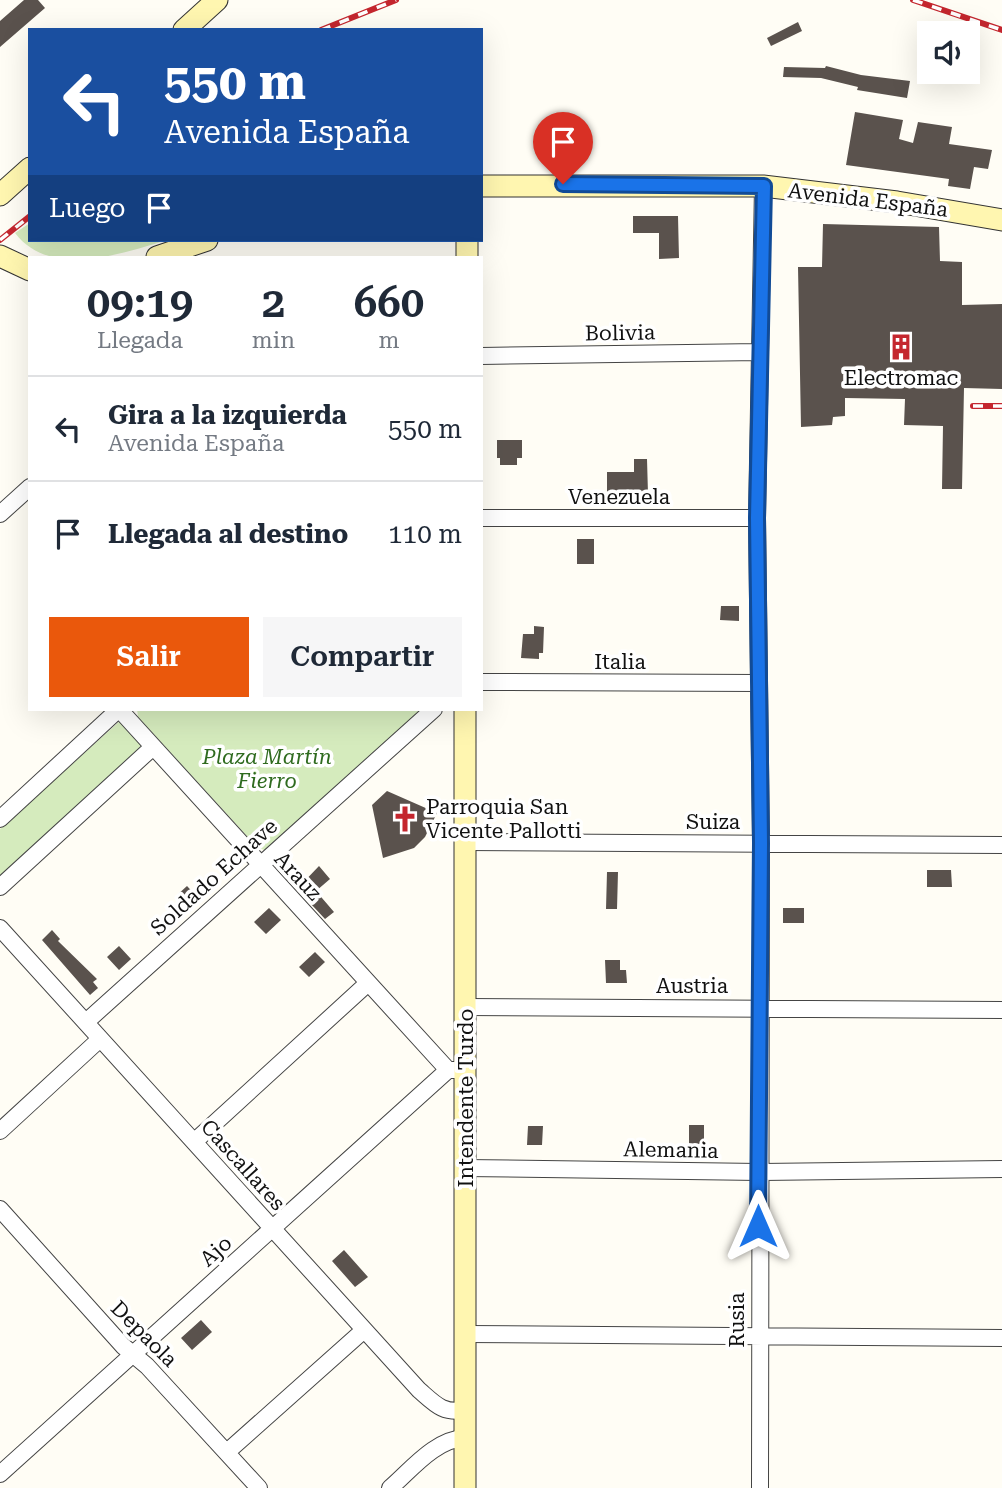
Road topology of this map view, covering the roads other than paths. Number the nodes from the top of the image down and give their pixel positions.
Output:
1 (208, 3) edge
2 (186, 28) edge
3 (28, 170) edge
4 (483, 186) edge
5 (764, 186) junction
6 (0, 195) edge
7 (1002, 220) edge
8 (201, 242) edge
9 (0, 256) edge
10 (161, 256) edge
11 (28, 269) edge
12 (759, 352) junction
13 (483, 356) edge
14 (28, 489) edge
15 (0, 514) edge
16 (483, 518) edge
17 (757, 518) junction
18 (483, 682) edge
19 (758, 683) junction
20 (117, 711) edge
21 (121, 711) edge
22 (432, 711) edge
23 (465, 711) edge
24 (153, 747) junction
25 (0, 819) edge
26 (466, 842) junction
27 (761, 843) junction
28 (1002, 845) edge
29 (259, 865) junction
30 (0, 887) edge
31 (0, 928) edge
32 (368, 983) junction
33 (466, 1007) junction
34 (759, 1007) junction
35 (1002, 1010) edge
36 (86, 1022) junction
37 (100, 1039) junction
38 (456, 1070) junction
39 (0, 1131) edge
40 (194, 1142) junction
41 (466, 1168) junction
42 (1002, 1169) edge
43 (759, 1172) junction
44 (0, 1209) edge
45 (273, 1228) junction
46 (364, 1330) junction
47 (466, 1334) junction
48 (758, 1336) junction
49 (1002, 1338) edge
50 (133, 1354) junction
51 (465, 1410) junction
52 (465, 1438) junction
53 (227, 1452) junction
54 (0, 1474) edge
55 (259, 1488) edge
56 (390, 1488) edge
57 (465, 1488) edge
58 (760, 1488) edge

1 - 2 street
3 - 6 street
4 - 5 street, Avenida España
5 - 7 street, Avenida España
5 - 12 street, Rusia
8 - 10 street
9 - 11 street
12 - 13 street, Bolivia
12 - 17 street, Rusia
14 - 15 street
16 - 17 street, Venezuela
17 - 19 street, Rusia
18 - 19 street, Italia
19 - 27 street, Rusia
20 - 25 street
21 - 24 street, Arauz
22 - 29 street, Soldado Echave
23 - 26 street, Intendente Turdo
24 - 29 street, Arauz
24 - 30 street
26 - 27 street, Suiza
26 - 33 street, Intendente Turdo
27 - 28 street, Suiza
27 - 34 street, Rusia
29 - 32 street, Arauz
29 - 36 street, Soldado Echave
31 - 36 street, Cascallares
32 - 38 street, Arauz
32 - 40 street
33 - 34 street, Austria
33 - 38 street, Intendente Turdo
34 - 35 street, Austria
34 - 43 street, Rusia
36 - 37 street, Cascallares
37 - 39 street
37 - 40 street, Cascallares
38 - 41 street, Intendente Turdo
38 - 45 street, Ajo
40 - 45 street, Cascallares
41 - 43 street, Alemania
41 - 47 street, Intendente Turdo
42 - 43 street, Alemania
43 - 48 street, Rusia
44 - 50 street, Depaola
45 - 46 street, Cascallares
45 - 50 street, Ajo
46 - 51 street, Cascallares
46 - 53 street
47 - 48 street
47 - 51 street, Intendente Turdo
48 - 49 street
48 - 58 street, Rusia
50 - 53 street, Depaola
50 - 54 street, Ajo
51 - 52 street, Intendente Turdo
52 - 56 street
52 - 57 street, Intendente Turdo
53 - 55 street, Depaola

